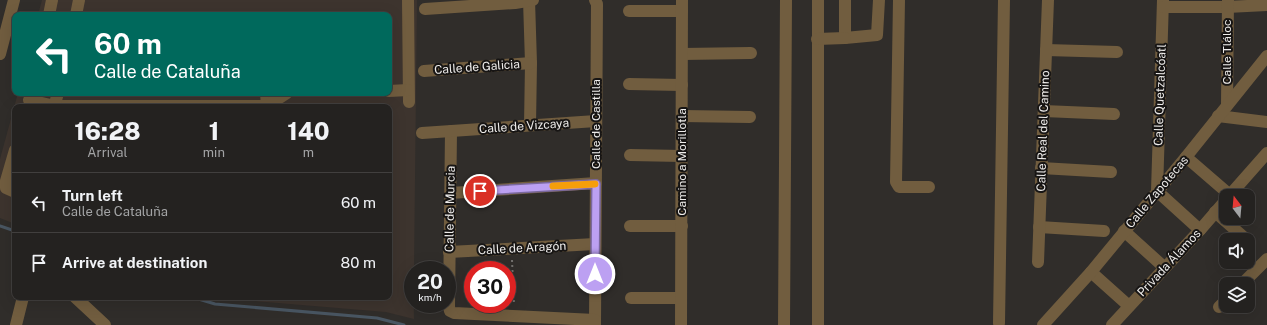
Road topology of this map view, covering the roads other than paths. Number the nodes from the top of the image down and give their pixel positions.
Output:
1 (14, 0) edge
2 (52, 0) edge
3 (79, 0) edge
4 (408, 0) edge
5 (529, 0) edge
6 (533, 0) edge
7 (595, 0) edge
8 (786, 0) edge
9 (818, 0) edge
10 (845, 0) edge
11 (879, 0) edge
12 (899, 0) edge
13 (1004, 0) edge
14 (1048, 0) edge
15 (1163, 4) edge
16 (1227, 4) edge
17 (1267, 5) edge
18 (682, 6) edge
19 (425, 8) dead end
20 (629, 11) dead end
21 (50, 12) edge
22 (77, 12) edge
23 (4, 18) edge
24 (818, 38) junction
25 (844, 38) junction
26 (1046, 50) junction
27 (1117, 52) dead end
28 (751, 53) dead end
29 (0, 54) edge
30 (682, 54) junction
31 (1267, 56) edge
32 (531, 63) junction
33 (424, 71) dead end
34 (629, 84) dead end
35 (682, 85) junction
36 (392, 92) edge
37 (282, 96) edge
38 (29, 100) edge
39 (46, 104) edge
40 (270, 104) edge
41 (1227, 105) junction
42 (1044, 111) junction
43 (1114, 114) dead end
44 (682, 116) junction
45 (1218, 116) junction
46 (750, 117) dead end
47 (596, 120) junction
48 (1267, 122) edge
49 (530, 125) junction
50 (451, 131) junction
51 (422, 133) dead end
52 (1267, 153) edge
53 (630, 155) dead end
54 (682, 156) junction
55 (1186, 157) junction
56 (12, 160) edge
57 (1041, 168) junction
58 (1111, 172) dead end
59 (596, 184) junction
60 (929, 187) dead end
61 (1220, 189) edge
62 (1235, 189) edge
63 (12, 191) edge
64 (1157, 191) junction
65 (451, 193) junction
66 (1219, 207) edge
67 (1215, 212) junction
68 (630, 226) dead end
69 (682, 226) junction
70 (1039, 227) junction
71 (1200, 230) junction
72 (1104, 231) dead end
73 (1124, 231) junction
74 (1239, 233) edge
75 (595, 244) junction
76 (450, 252) junction
77 (1267, 259) edge
78 (1038, 262) dead end
79 (1165, 268) junction
80 (1090, 272) junction
81 (1249, 277) edge
82 (631, 298) dead end
83 (681, 298) junction
84 (22, 300) edge
85 (78, 300) edge
86 (1129, 306) junction
87 (595, 323) edge
88 (999, 323) dead end
89 (818, 324) dead end
90 (16, 325) edge
91 (105, 325) edge
92 (681, 325) edge
93 (784, 325) edge
94 (1044, 325) edge
95 (1112, 325) edge

1 - 23 street
2 - 21 street
3 - 22 street
4 - 36 street
5 - 6 street
5 - 19 street
5 - 32 street
7 - 47 street, Calle de Castilla
8 - 93 street
9 - 24 street
10 - 25 street
11 - 25 street
12 - 60 street
13 - 88 street
14 - 26 street, Calle Real del Camino
15 - 16 street
15 - 64 street, Calle Quetzalcóatl
16 - 17 street
16 - 41 street, Calle Tláloc
18 - 20 street
18 - 30 street, Camino a Morillotla
23 - 29 street
24 - 25 street
24 - 89 street
26 - 27 street
26 - 42 street, Calle Real del Camino
28 - 30 street
30 - 35 street, Camino a Morillotla
31 - 41 street, Calle Zapotecas
32 - 33 street, Calle de Galicia
32 - 49 street
34 - 35 street
35 - 44 street, Camino a Morillotla
37 - 40 street
38 - 39 street
41 - 45 street, Calle Zapotecas
42 - 43 street
42 - 57 street, Calle Real del Camino
44 - 46 street
44 - 54 street, Camino a Morillotla
45 - 48 street
45 - 55 street, Calle Zapotecas
47 - 49 street, Calle de Vizcaya
47 - 59 street, Calle de Castilla
49 - 50 street, Calle de Vizcaya
50 - 51 street, Calle de Vizcaya
50 - 65 street, Calle de Murcia
52 - 62 street, Privada Álamos
53 - 54 street
54 - 69 street, Camino a Morillotla
55 - 61 street
55 - 64 street, Calle Zapotecas
56 - 63 street
57 - 58 street
57 - 70 street, Calle Real del Camino
59 - 65 street
59 - 75 street, Calle de Castilla
64 - 71 street
64 - 73 street, Calle Zapotecas
65 - 76 street, Calle de Murcia
66 - 67 street, Privada Álamos
67 - 71 street, Privada Álamos
67 - 74 street
68 - 69 street
69 - 83 street, Camino a Morillotla
70 - 72 street
70 - 78 street, Calle Real del Camino
71 - 79 street, Privada Álamos
73 - 79 street
73 - 80 street, Calle Zapotecas
75 - 76 street, Calle de Aragón
75 - 87 street, Calle de Castilla
76 - 87 street, Calle de Murcia
77 - 81 street
79 - 86 street, Privada Álamos
80 - 86 street
80 - 94 street, Calle Zapotecas
82 - 83 street
83 - 92 street, Camino a Morillotla
84 - 90 street
85 - 91 street
86 - 95 street, Privada Álamos

